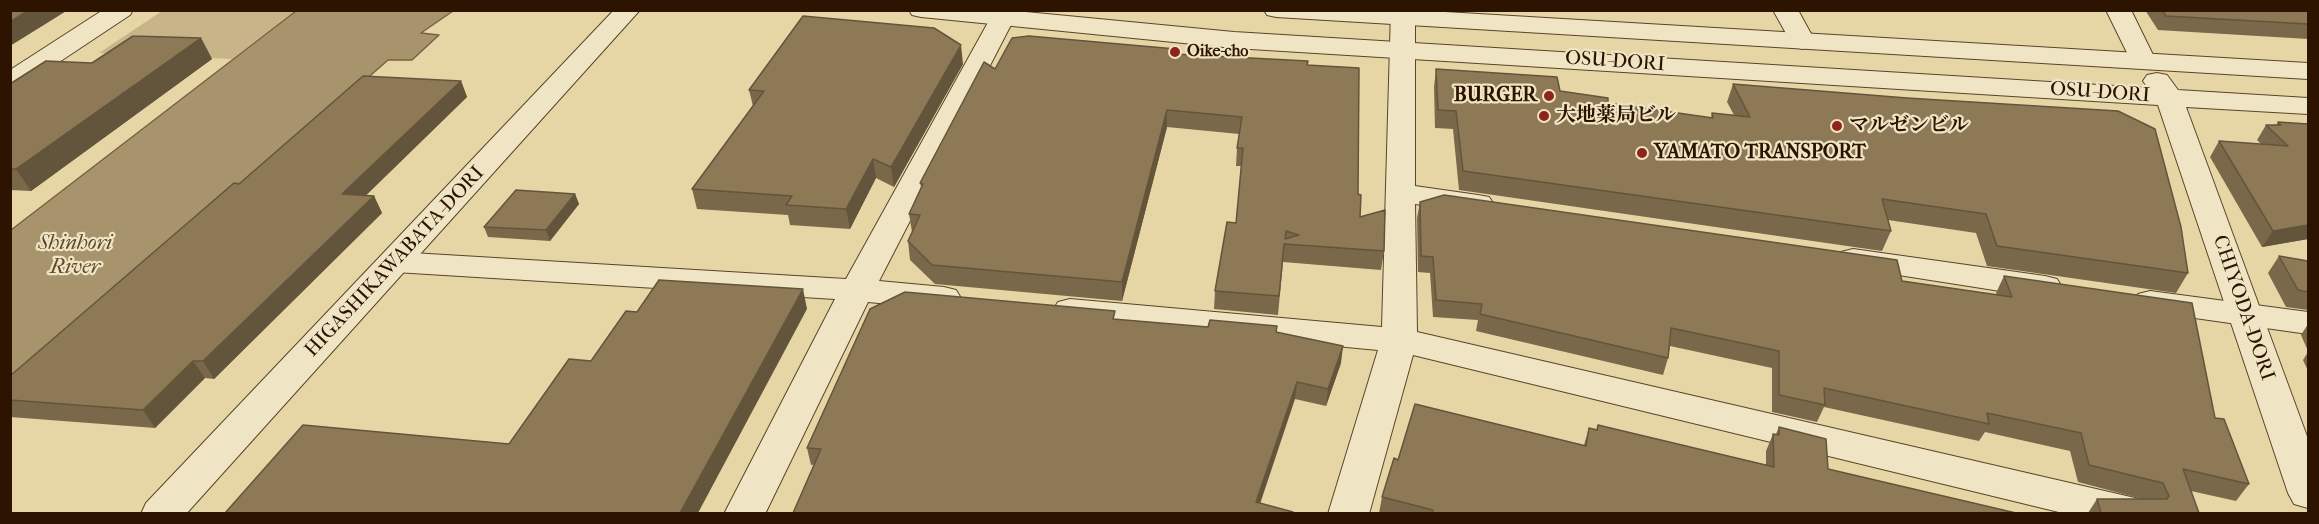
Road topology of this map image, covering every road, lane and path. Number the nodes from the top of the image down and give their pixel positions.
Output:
1 (121, 10) edge
2 (628, 10) edge
3 (921, 10) edge
4 (1276, 10) edge
5 (1785, 10) edge
6 (2118, 10) edge
7 (1003, 17) junction
8 (1402, 26) edge
9 (1802, 41) junction
10 (2143, 61) junction
11 (2308, 70) edge
12 (10, 82) edge
13 (2308, 106) edge
14 (2174, 110) junction
15 (1400, 193) junction
16 (1506, 208) edge
17 (1823, 254) edge
18 (395, 261) junction
19 (857, 290) junction
20 (2070, 290) edge
21 (2117, 297) edge
22 (975, 301) edge
23 (1034, 306) edge
24 (2246, 316) junction
25 (2308, 323) edge
26 (1400, 340) junction
27 (2308, 492) edge
28 (161, 513) edge
29 (744, 513) edge
30 (1348, 513) edge
31 (2134, 513) edge

1 - 12 street
2 - 18 street, HIGASHIKAWABATA-DORI
3 - 7 street, OSU-DORI
4 - 8 street, OSU-DORI
5 - 9 street
6 - 10 street
7 - 8 street, OSU-DORI
7 - 19 street
8 - 9 street, OSU-DORI
8 - 14 street, OSU-DORI
8 - 15 street
9 - 10 street, OSU-DORI
10 - 11 street, OSU-DORI
10 - 14 street, CHIYODA-DORI
13 - 14 street, OSU-DORI
14 - 24 street, CHIYODA-DORI
15 - 16 street
15 - 26 street
17 - 20 street
18 - 19 street
18 - 28 street, HIGASHIKAWABATA-DORI
19 - 22 street
19 - 29 street
21 - 24 street
23 - 26 street
24 - 25 street
24 - 27 street, CHIYODA-DORI
26 - 30 street
26 - 31 street

